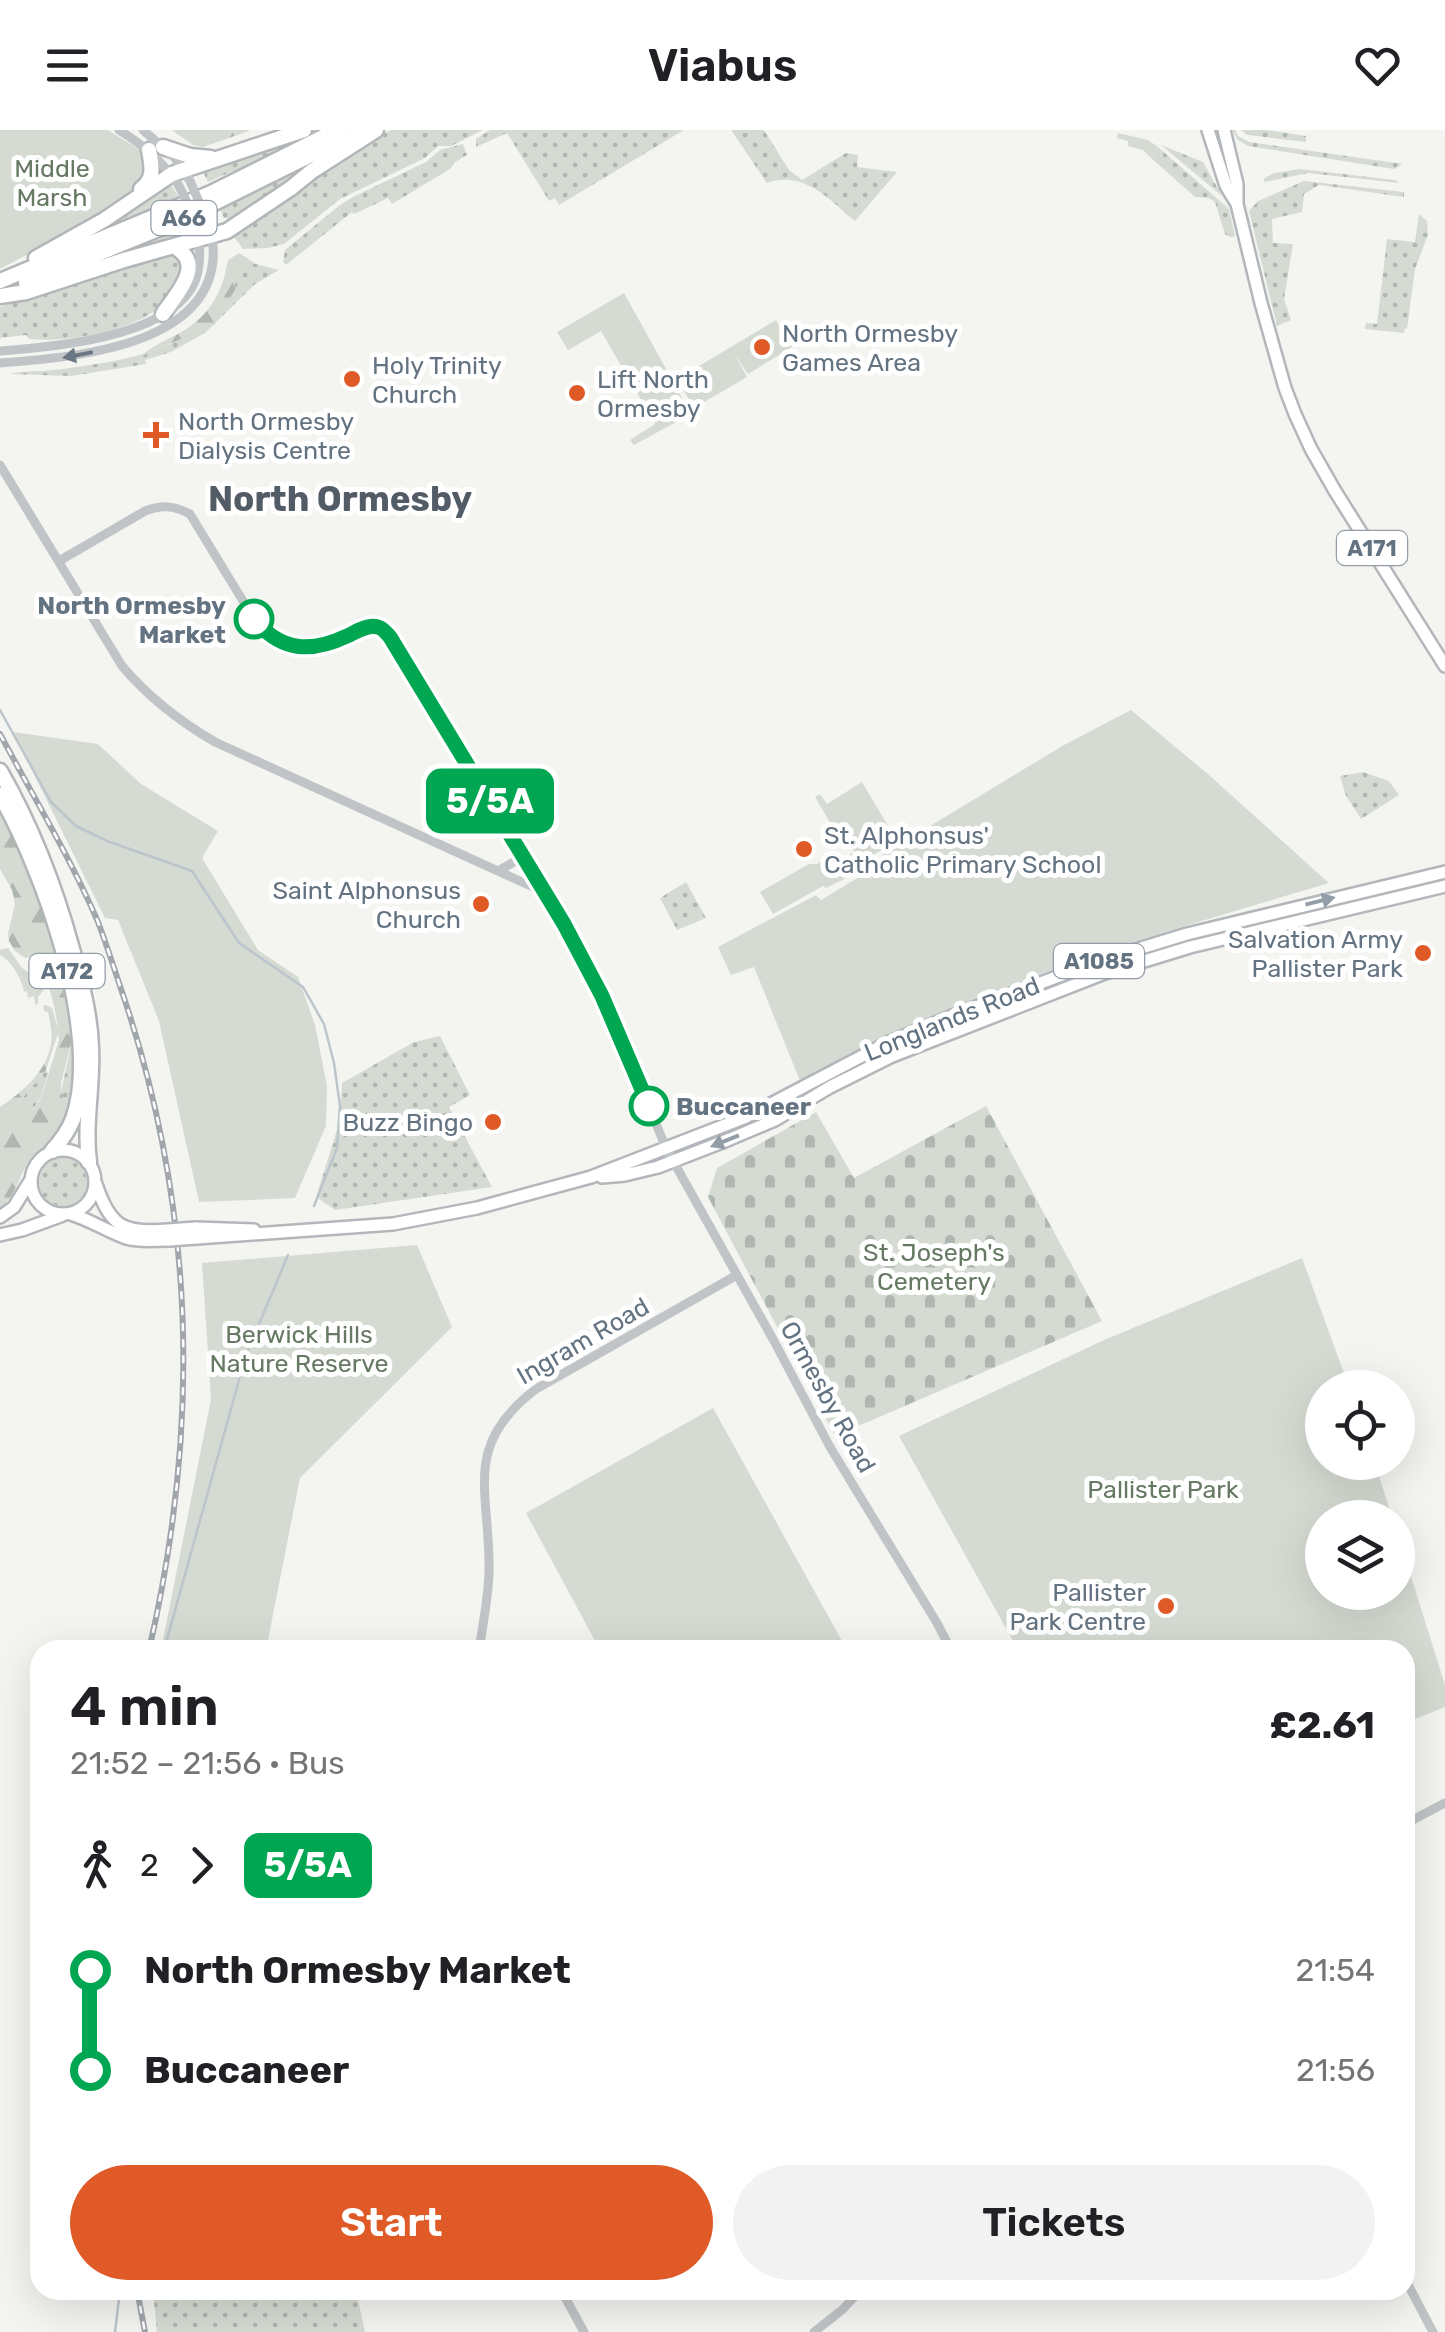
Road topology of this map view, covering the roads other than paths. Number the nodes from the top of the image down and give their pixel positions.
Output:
1 (119, 130) edge
2 (143, 130) edge
3 (304, 130) edge
4 (337, 130) edge
5 (362, 130) edge
6 (376, 130) edge
7 (1208, 130) edge
8 (1224, 130) edge
9 (156, 149) junction
10 (216, 159) junction
11 (181, 178) junction
12 (1238, 204) junction
13 (119, 210) junction
14 (205, 233) junction
15 (175, 247) junction
16 (0, 279) edge
17 (0, 295) edge
18 (163, 314) junction
19 (0, 351) edge
20 (2, 364) edge
21 (0, 465) edge
22 (59, 561) junction
23 (1445, 666) edge
24 (0, 771) edge
25 (0, 794) edge
26 (524, 856) junction
27 (498, 871) junction
28 (1445, 872) edge
29 (1445, 886) edge
30 (545, 892) junction
31 (52, 1151) junction
32 (670, 1156) junction
33 (89, 1162) junction
34 (30, 1181) junction
35 (96, 1184) junction
36 (67, 1214) junction
37 (0, 1217) edge
38 (0, 1235) edge
39 (169, 1235) junction
40 (737, 1275) junction
41 (480, 1640) edge
42 (946, 1640) edge
43 (1445, 1803) edge
44 (1415, 1819) edge
45 (1415, 2297) edge
46 (566, 2300) edge
47 (852, 2300) edge
48 (584, 2332) edge
49 (814, 2332) edge
50 (1433, 2332) edge

1 - 9 street
2 - 9 street
3 - 10 highway, A66
4 - 16 highway, A66
5 - 17 highway, A66
6 - 14 highway, A66
7 - 12 main road, A171
8 - 12 main road, A171
9 - 10 highway
9 - 11 street
9 - 13 highway
10 - 11 highway, A66
11 - 13 highway, A66
11 - 14 street, bridge
12 - 23 main road, A171
13 - 16 highway, A66
14 - 15 highway, A66
14 - 18 street
14 -> 20 street
15 - 17 highway, A66
15 - 18 highway
18 - 19 street
21 - 22 street
22 - 26 street, Ormesby Road
22 - 27 street
24 - 33 highway, A172
25 - 31 highway, A172
26 - 27 street
26 - 30 street, Ormesby Road
27 - 30 street
32 -> 28 main road, Longlands Road / A1085
29 -> 32 main road, Longlands Road / A1085
30 - 32 street, Ormesby Road
31 - 33 main road
31 - 34 main road
32 - 39 main road, Longlands Road / A1085, bridge
32 - 40 street, Ormesby Road
33 - 35 main road, Longlands Road
34 - 36 main road, Longlands Road
34 - 37 main road
35 - 36 main road
35 - 39 main road, Longlands Road / A1085
36 - 38 main road
36 - 39 main road, Longlands Road / A1085
40 - 41 street, Ingram Road
40 - 42 street, Ormesby Road
43 - 44 street
45 - 50 street
46 - 48 street
47 - 49 street

